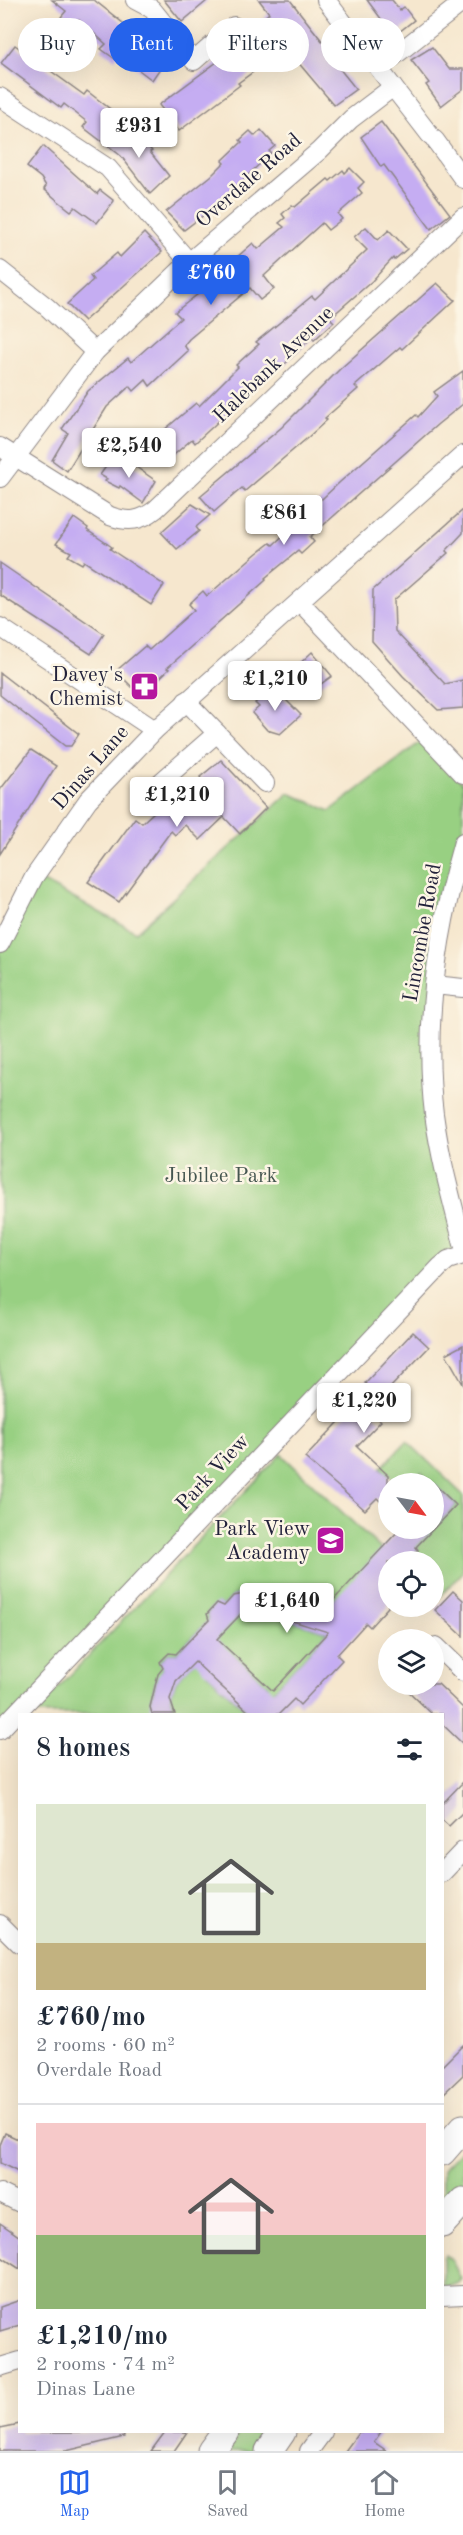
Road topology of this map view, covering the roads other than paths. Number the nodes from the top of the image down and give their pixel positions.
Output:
1 (135, 0) edge
2 (326, 0) edge
3 (463, 2) edge
4 (340, 18) edge
5 (405, 48) edge
6 (206, 50) edge
7 (382, 72) edge
8 (393, 87) junction
9 (0, 97) edge
10 (463, 179) edge
11 (463, 217) edge
12 (189, 262) junction
13 (0, 270) edge
14 (95, 352) junction
15 (8, 452) edge
16 (463, 455) edge
17 (0, 478) edge
18 (300, 602) junction
19 (0, 627) edge
20 (186, 701) junction
21 (154, 730) junction
22 (217, 733) junction
23 (463, 774) edge
24 (265, 783) dead end
25 (146, 795) dead end
26 (463, 842) edge
27 (0, 944) edge
28 (434, 985) junction
29 (463, 988) edge
30 (463, 1244) edge
31 (463, 1255) edge
32 (444, 1654) edge
33 (463, 1672) edge
34 (0, 1730) edge
35 (463, 1851) edge
36 (444, 1872) edge
37 (0, 1924) edge
38 (18, 1942) edge
39 (463, 2128) edge
40 (444, 2150) edge
41 (0, 2193) edge
42 (463, 2201) edge
43 (18, 2202) edge
44 (444, 2222) edge
45 (18, 2362) edge
46 (0, 2367) edge
47 (224, 2433) edge
48 (281, 2433) edge
49 (321, 2433) edge
50 (211, 2451) edge
51 (269, 2451) edge
52 (309, 2451) edge

1 - 6 street
2 - 4 street
3 - 5 street
7 - 8 street
8 - 10 street
8 - 12 street, Overdale Road
9 - 12 street
11 - 15 street, Halebank Avenue
12 - 14 street, Overdale Road
13 - 14 street
14 - 15 street, Overdale Road
15 - 17 street, Overdale Road
16 - 18 street, Dinas Lane
18 - 20 street, Dinas Lane
18 - 23 street
19 - 21 street
20 - 21 street, Dinas Lane
20 - 22 street
21 - 27 street, Dinas Lane
22 - 24 street
22 - 25 street
26 - 28 street, Lincombe Road
28 - 29 street
28 - 30 street, Lincombe Road
31 - 34 street, Park View
32 - 33 street
35 - 36 street
37 - 38 street
39 - 40 highway
41 - 43 street
42 - 44 highway
45 - 46 street
47 - 50 highway
48 - 51 highway
49 - 52 street

